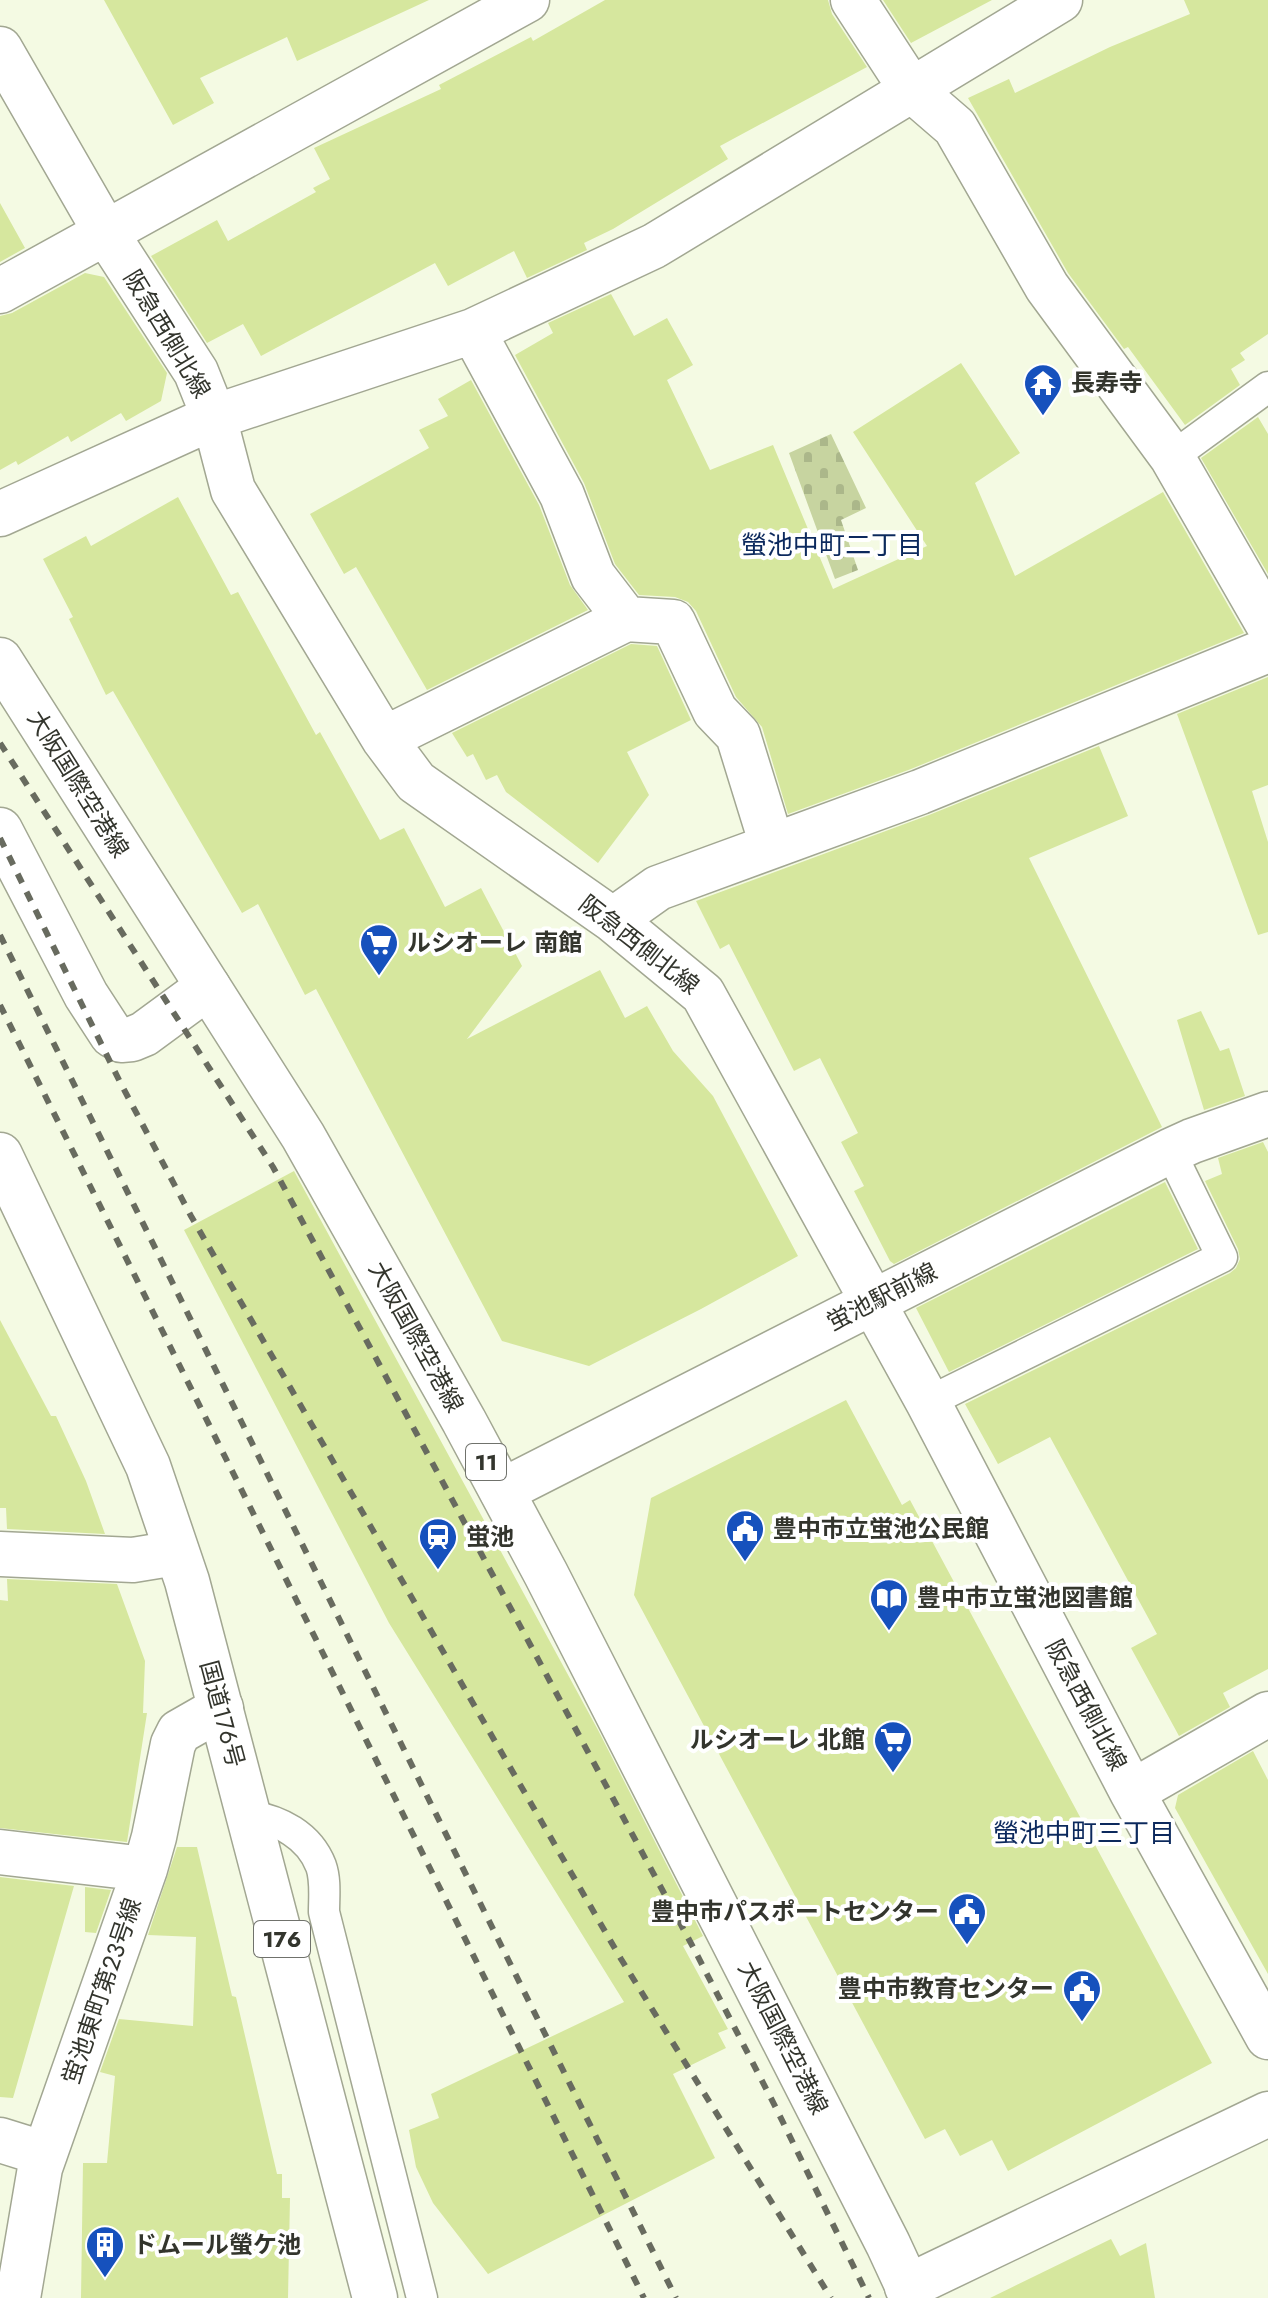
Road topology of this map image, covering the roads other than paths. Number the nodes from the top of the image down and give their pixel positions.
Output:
1 (527, 0) edge
2 (853, 0) edge
3 (1060, 0) edge
4 (0, 49) edge
5 (911, 89) junction
6 (106, 233) junction
7 (0, 291) edge
8 (473, 331) junction
9 (1268, 387) edge
10 (214, 417) junction
11 (1172, 457) junction
12 (0, 514) edge
13 (626, 619) junction
14 (1268, 624) edge
15 (1268, 650) edge
16 (0, 660) edge
17 (384, 739) junction
18 (0, 830) edge
19 (772, 845) junction
20 (613, 920) junction
21 (208, 987) junction
22 (1268, 1114) edge
23 (1170, 1151) junction
24 (2, 1163) edge
25 (872, 1302) junction
26 (928, 1402) junction
27 (502, 1491) junction
28 (176, 1553) junction
29 (0, 1554) edge
30 (221, 1708) junction
31 (1268, 1714) edge
32 (1132, 1792) junction
33 (250, 1816) junction
34 (0, 1852) edge
35 (145, 1869) junction
36 (1268, 2037) edge
37 (1268, 2114) edge
38 (0, 2140) edge
39 (45, 2154) junction
40 (910, 2292) edge
41 (18, 2298) edge
42 (375, 2298) edge
43 (422, 2298) edge

1 - 6 main road
2 - 5 main road
3 - 5 main road
4 - 6 main road, 阪急西側北線
5 - 8 main road
5 - 11 main road
6 - 7 main road
6 - 10 main road, 阪急西側北線
8 - 10 main road
8 - 13 main road
9 - 11 lane
10 - 12 main road
10 - 17 main road, 阪急西側北線
11 - 14 main road
13 - 17 main road
13 - 19 main road
15 - 19 main road
16 - 21 main road, 大阪国際空港線 / 11
17 - 20 main road, 阪急西側北線
18 - 21 main road
19 - 20 main road
20 - 25 main road, 阪急西側北線
21 - 27 main road, 大阪国際空港線 / 11
22 - 23 main road, 蛍池駅前線
23 - 25 main road, 蛍池駅前線
23 - 26 lane
24 - 28 main road, 国道176号 / 176
25 - 26 main road, 阪急西側北線
25 - 27 main road, 蛍池駅前線
26 - 32 main road, 阪急西側北線
27 - 40 main road, 大阪国際空港線 / 11
28 - 29 main road
28 - 30 main road, 国道176号 / 176
30 - 33 main road, 国道176号 / 176
30 - 35 main road, 蛍池東町第23号線
31 - 32 main road
32 - 36 main road, 阪急西側北線
33 - 42 main road, 国道176号 / 176
33 - 43 lane
34 - 35 main road
35 - 39 main road, 蛍池東町第23号線
37 - 40 main road
38 - 39 main road
39 - 41 main road, 蛍池東町第23号線

